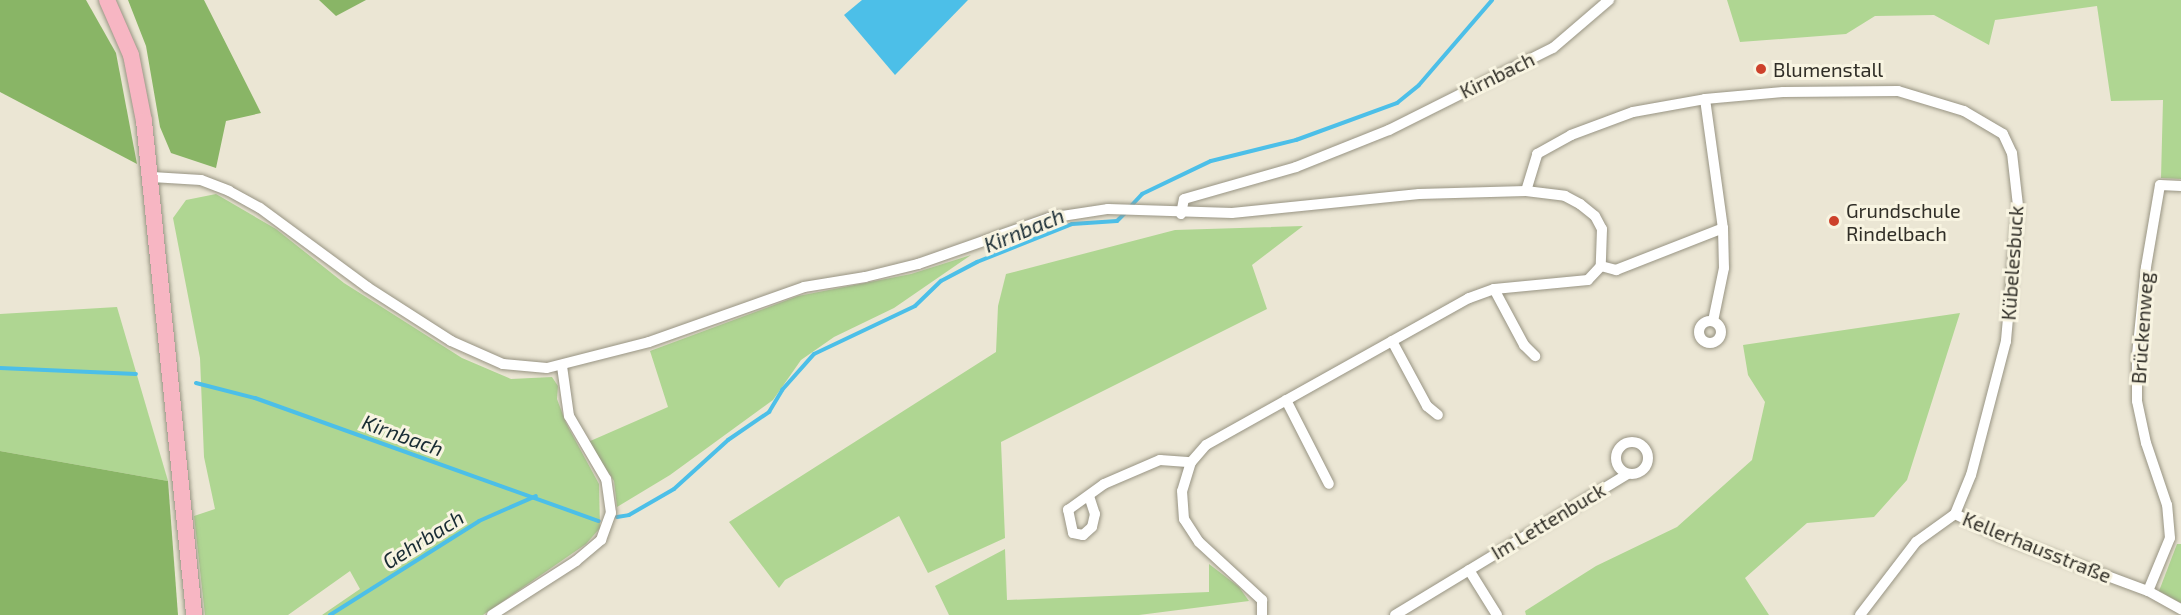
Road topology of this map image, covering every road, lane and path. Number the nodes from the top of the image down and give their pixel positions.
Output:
1 (107, 0) edge
2 (1610, 0) edge
3 (1705, 99) junction
4 (152, 177) junction
5 (2181, 186) edge
6 (1526, 192) junction
7 (1181, 214) junction
8 (1723, 228) junction
9 (1601, 266) junction
10 (1494, 289) junction
11 (1713, 321) dead end
12 (1392, 341) junction
13 (1535, 356) dead end
14 (562, 366) junction
15 (1286, 400) junction
16 (1438, 415) dead end
17 (1191, 462) junction
18 (1628, 474) dead end
19 (1329, 484) dead end
20 (1089, 496) dead end
21 (1955, 514) junction
22 (1469, 570) junction
23 (2148, 591) junction
24 (2181, 609) edge
25 (1398, 614) edge
26 (194, 615) edge
27 (492, 615) edge
28 (1262, 615) edge
29 (1497, 615) edge
30 (1860, 615) edge

1 - 4 main road
2 - 7 street, Kirnbach
3 - 6 street, Kübelesbuck
3 - 8 street
3 - 21 street, Kübelesbuck
4 - 14 street
4 - 26 main road
5 - 23 street, Brückenweg
6 - 7 street
6 - 9 street
7 - 14 street
8 - 9 street
8 - 11 street
9 - 10 street
10 - 12 street
10 - 13 street
12 - 15 street
12 - 16 street
14 - 27 street
15 - 17 street
15 - 19 street
17 - 20 street
17 - 28 street
18 - 22 street, Im Lettenbuck
21 - 23 street, Kellerhausstraße
21 - 30 street, Kellerhausstraße
22 - 25 street, Im Lettenbuck
22 - 29 street, Im Lettenbuck
23 - 24 street, Kellerhausstraße

